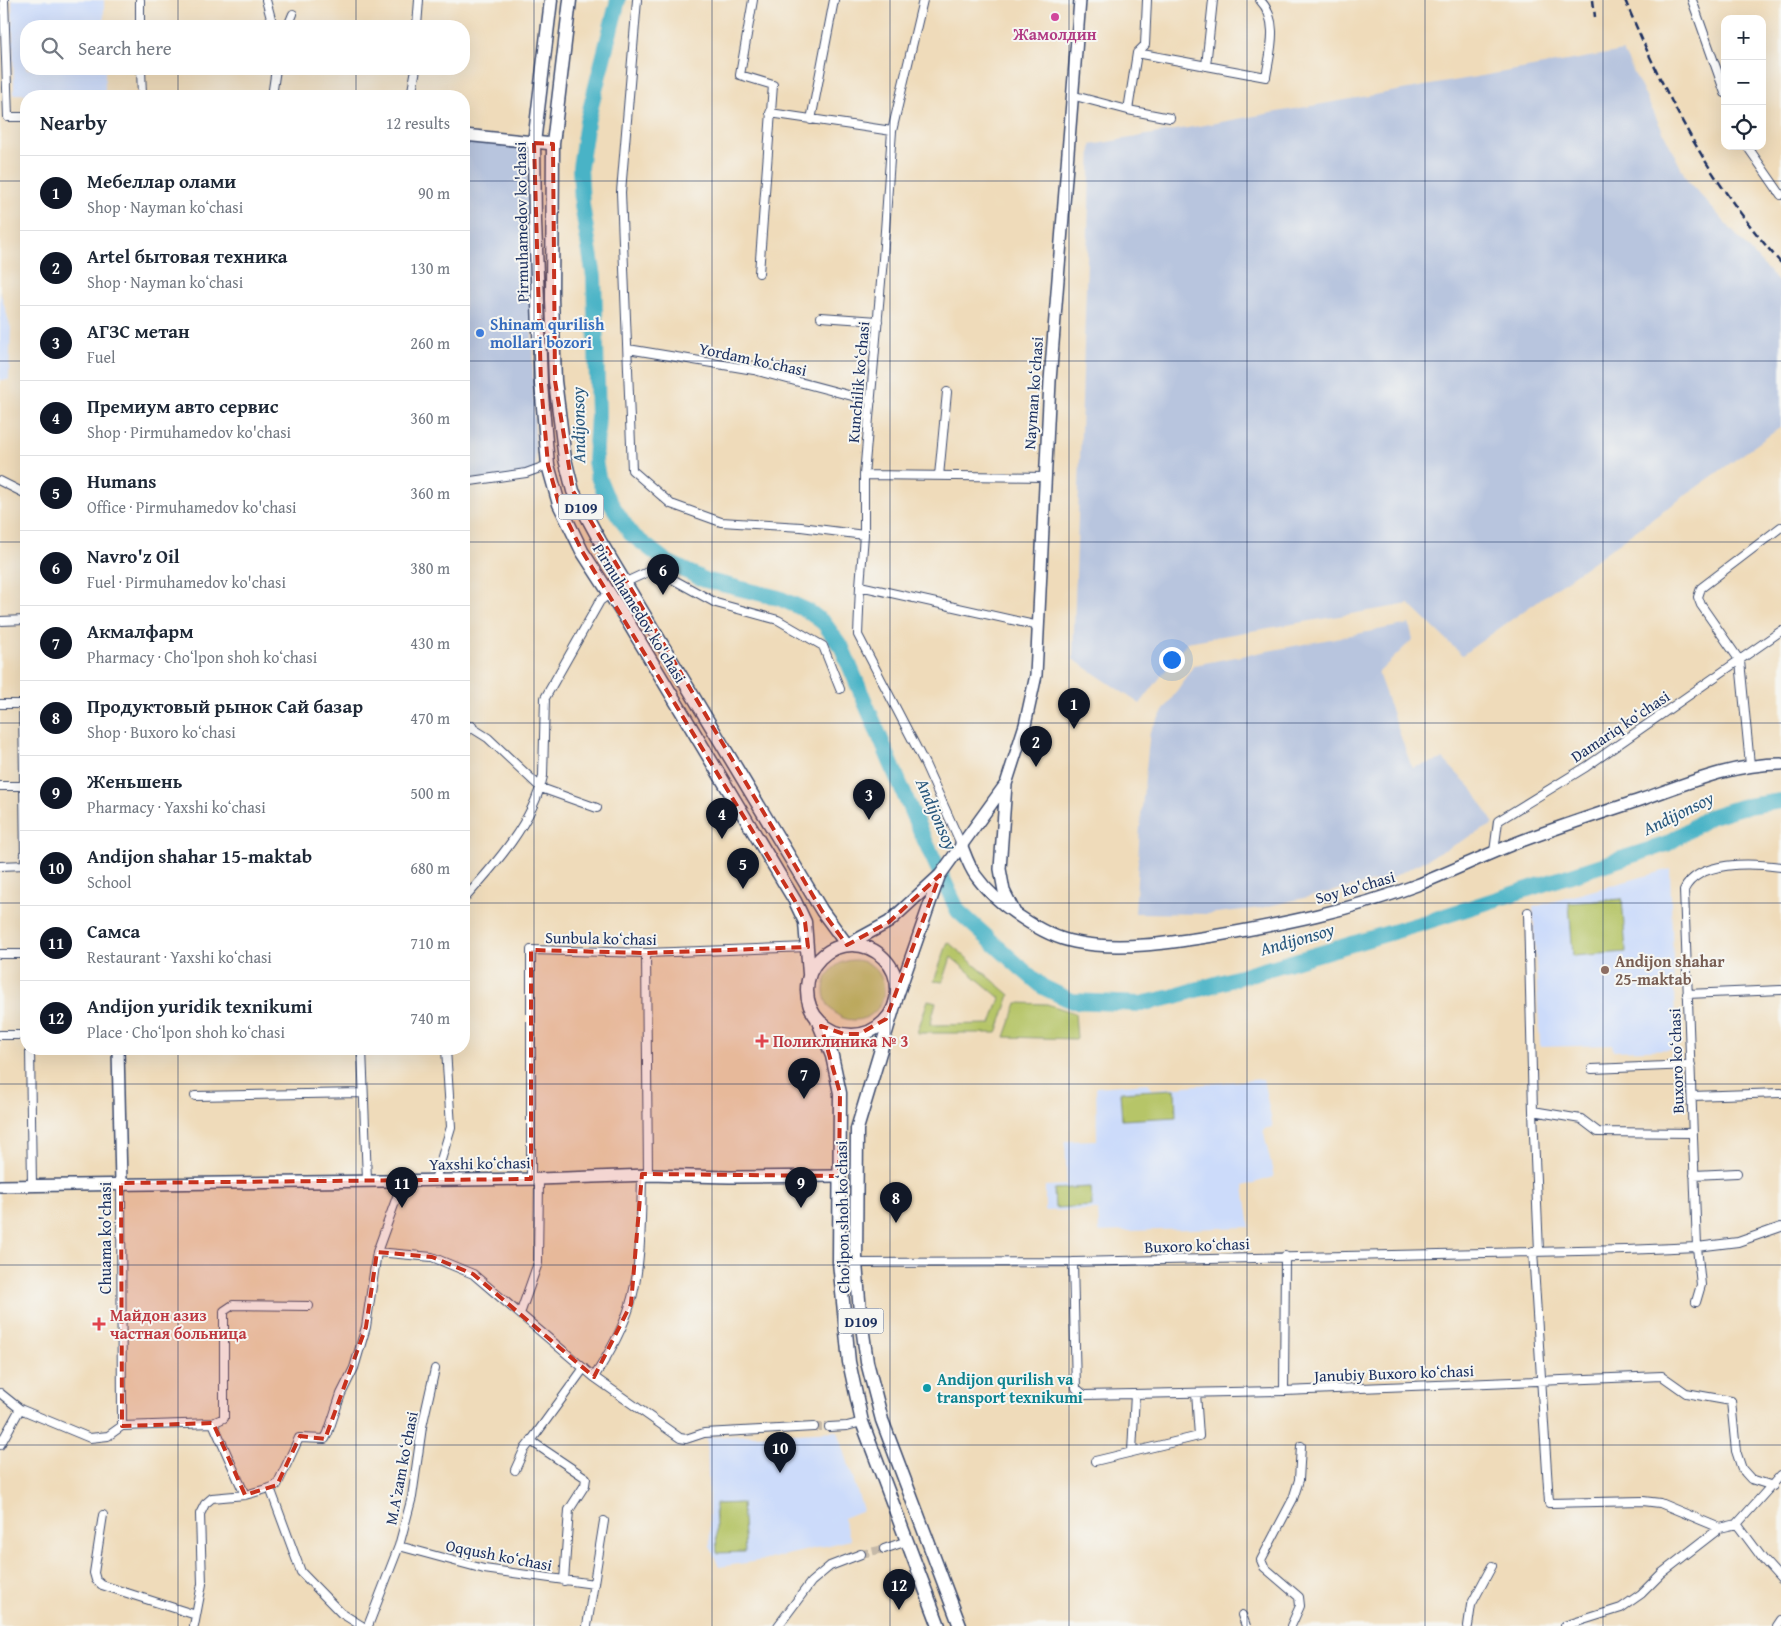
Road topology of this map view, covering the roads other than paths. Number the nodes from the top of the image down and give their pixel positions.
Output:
1 (4, 0) edge
2 (140, 0) edge
3 (266, 0) edge
4 (419, 0) edge
5 (551, 0) edge
6 (570, 0) edge
7 (637, 0) edge
8 (753, 0) edge
9 (834, 0) edge
10 (922, 0) edge
11 (1080, 0) edge
12 (1147, 0) edge
13 (1213, 0) edge
14 (1260, 0) edge
15 (1692, 0) edge
16 (294, 14) dead end
17 (140, 20) edge
18 (271, 20) edge
19 (291, 20) edge
20 (417, 20) edge
21 (1137, 52) junction
22 (1206, 66) junction
23 (141, 75) edge
24 (275, 75) edge
25 (415, 75) edge
26 (1721, 82) edge
27 (142, 90) edge
28 (273, 90) edge
29 (412, 90) edge
30 (1071, 95) junction
31 (1128, 110) junction
32 (770, 113) junction
33 (4, 117) edge
34 (20, 117) edge
35 (1170, 118) dead end
36 (811, 120) junction
37 (892, 131) junction
38 (470, 136) edge
39 (534, 143) junction
40 (553, 144) junction
41 (1750, 150) edge
42 (1781, 195) edge
43 (759, 273) dead end
44 (821, 317) dead end
45 (878, 321) junction
46 (628, 349) junction
47 (947, 392) dead end
48 (871, 401) junction
49 (548, 465) junction
50 (864, 475) junction
51 (939, 476) junction
52 (1044, 477) junction
53 (0, 480) edge
54 (470, 481) edge
55 (20, 491) edge
56 (1781, 527) edge
57 (864, 535) junction
58 (626, 582) junction
59 (860, 586) junction
60 (609, 594) junction
61 (20, 620) edge
62 (0, 621) edge
63 (1039, 626) junction
64 (1781, 631) edge
65 (1740, 661) junction
66 (840, 689) dead end
67 (0, 704) edge
68 (20, 704) edge
69 (470, 726) edge
70 (1781, 764) edge
71 (1750, 765) junction
72 (1006, 784) junction
73 (0, 786) edge
74 (20, 786) edge
75 (540, 788) junction
76 (597, 808) dead end
77 (961, 844) junction
78 (1494, 852) junction
79 (20, 865) edge
80 (0, 866) edge
81 (1781, 867) edge
82 (940, 875) junction
83 (470, 892) edge
84 (1528, 912) dead end
85 (1015, 913) junction
86 (847, 945) junction
87 (808, 947) junction
88 (646, 952) junction
89 (0, 954) edge
90 (20, 954) edge
91 (809, 974) junction
92 (1781, 990) edge
93 (1686, 994) junction
94 (894, 1006) junction
95 (817, 1019) junction
96 (0, 1035) edge
97 (20, 1035) edge
98 (30, 1055) edge
99 (118, 1055) edge
100 (362, 1055) edge
101 (446, 1055) edge
102 (1691, 1065) junction
103 (1592, 1069) dead end
104 (363, 1093) junction
105 (1781, 1093) edge
106 (195, 1096) dead end
107 (1692, 1096) junction
108 (1532, 1111) junction
109 (1692, 1133) junction
110 (1737, 1173) dead end
111 (645, 1175) junction
112 (1694, 1175) junction
113 (839, 1176) junction
114 (535, 1179) junction
115 (367, 1180) junction
116 (403, 1180) junction
117 (435, 1180) junction
118 (121, 1184) junction
119 (32, 1185) junction
120 (0, 1186) edge
121 (1781, 1227) edge
122 (1697, 1247) junction
123 (1536, 1251) junction
124 (377, 1252) junction
125 (1285, 1256) junction
126 (1073, 1262) junction
127 (856, 1263) junction
128 (1696, 1302) dead end
129 (309, 1306) dead end
130 (520, 1314) junction
131 (584, 1368) junction
132 (435, 1369) dead end
133 (594, 1377) junction
134 (1541, 1381) junction
135 (1284, 1391) junction
136 (0, 1392) edge
137 (1196, 1393) junction
138 (1135, 1394) junction
139 (20, 1408) junction
140 (862, 1422) junction
141 (213, 1423) junction
142 (122, 1426) junction
143 (828, 1426) tunnel mouth
144 (814, 1427) tunnel mouth
145 (532, 1442) junction
146 (0, 1445) edge
147 (1300, 1446) dead end
148 (1132, 1452) junction
149 (1095, 1461) dead end
150 (515, 1470) dead end
151 (1781, 1475) edge
152 (1773, 1486) junction
153 (270, 1488) junction
154 (245, 1495) junction
155 (103, 1515) dead end
156 (604, 1521) dead end
157 (1737, 1524) junction
158 (1720, 1528) junction
159 (907, 1541) junction
160 (399, 1546) junction
161 (884, 1549) tunnel mouth
162 (861, 1554) tunnel mouth
163 (1492, 1566) dead end
164 (1781, 1579) edge
165 (564, 1581) junction
166 (594, 1584) junction
167 (196, 1615) junction
168 (1242, 1615) dead end
169 (1781, 1620) edge
170 (194, 1626) edge
171 (362, 1626) edge
172 (368, 1626) edge
173 (587, 1626) edge
174 (778, 1626) edge
175 (939, 1626) edge
176 (960, 1626) edge
177 (1246, 1626) edge
178 (1291, 1626) edge
179 (1468, 1626) edge
180 (1564, 1626) edge
181 (1777, 1626) edge

1 - 33 street
2 - 17 street
3 - 18 street
4 - 20 street
5 - 39 main road, Pirmuhamedov ko'chasi / D109
6 - 40 main road, Pirmuhamedov ko'chasi / D109
7 - 46 street
8 - 32 street
9 - 36 street
10 - 37 street, Kunchilik koʻchasi
11 - 30 main road, Nayman koʻchasi
12 - 21 street
13 - 22 street
14 - 22 street
15 - 26 street
16 - 19 street
21 - 22 street
21 - 31 street
23 - 27 street
24 - 28 street
25 - 29 street
30 - 31 street
30 - 52 main road, Nayman koʻchasi
31 - 35 street
32 - 36 street
32 - 43 street
33 - 34 street
36 - 37 street
37 - 45 street, Kunchilik koʻchasi
38 - 39 main road
39 - 40 main road
39 - 49 main road, Pirmuhamedov ko'chasi / D109
40 - 58 main road, Pirmuhamedov ko'chasi / D109
41 - 42 street
44 - 45 street
45 - 48 street, Kunchilik koʻchasi
46 - 48 street, Yordam koʻchasi
46 - 57 street
47 - 51 street
48 - 50 street, Kunchilik koʻchasi
49 - 54 street
49 - 60 main road, Pirmuhamedov ko'chasi / D109
50 - 51 street
50 - 57 street, Kunchilik koʻchasi
51 - 52 street
52 - 63 main road, Nayman koʻchasi
53 - 55 street
56 - 65 street
57 - 59 street, Kunchilik koʻchasi
58 - 66 street
58 - 86 main road, Pirmuhamedov ko'chasi / D109
59 - 63 street
59 - 77 street, Kunchilik koʻchasi
60 - 75 street
60 - 87 main road, Pirmuhamedov ko'chasi / D109
61 - 62 street
63 - 72 main road, Nayman koʻchasi
64 - 65 street, Damariq koʻchasi
65 - 71 street
65 - 78 street, Damariq koʻchasi
67 - 68 street
69 - 75 street
70 - 71 main road, Soy ko'chasi
71 - 78 main road, Soy ko'chasi
72 - 77 main road
72 - 85 main road
73 - 74 street
75 - 76 street
75 - 83 street
77 - 82 main road
77 - 85 main road, Soy ko'chasi
78 - 85 main road, Soy ko'chasi
79 - 80 street
81 - 93 street, Buxoro koʻchasi
82 - 86 main road
82 - 94 main road
84 - 108 street
86 - 91 main road
86 - 94 main road, D109
87 - 88 street, Sunbula koʻchasi
87 - 91 main road, Pirmuhamedov ko'chasi / D109
88 - 111 street
88 - 114 street, Sunbula koʻchasi
89 - 90 street
91 - 95 main road, D109
92 - 93 street
93 - 102 street, Buxoro koʻchasi
94 - 95 main road
94 - 127 main road, Choʻlpon shoh koʻchasi / D109
95 - 113 main road, Choʻlpon shoh koʻchasi / D109
96 - 97 street
98 - 119 street
99 - 118 main road, Chuama ko'chasi
100 - 104 street
101 - 117 street
102 - 103 street
102 - 107 street, Buxoro koʻchasi
104 - 106 street
104 - 115 street
105 - 107 street
107 - 109 street, Buxoro koʻchasi
108 - 109 street
108 - 123 street
109 - 112 street, Buxoro koʻchasi
110 - 112 street
111 - 113 main road, Yaxshi koʻchasi
111 - 114 main road, Yaxshi koʻchasi
111 - 133 street
112 - 122 street, Buxoro koʻchasi
113 - 140 main road, Choʻlpon shoh koʻchasi / D109
114 - 117 main road, Yaxshi koʻchasi
114 - 130 street
115 - 116 main road, Yaxshi koʻchasi
115 - 118 main road, Yaxshi koʻchasi
116 - 117 main road, Yaxshi koʻchasi
116 - 124 street
118 - 119 main road, Yaxshi koʻchasi
118 - 142 street, Chuama ko'chasi
119 - 120 main road, Yaxshi koʻchasi
121 - 122 street, Buxoro koʻchasi
122 - 123 street, Buxoro koʻchasi
122 - 128 street
123 - 125 street, Buxoro koʻchasi
123 - 134 street
124 - 130 street
124 - 153 street
125 - 126 street, Buxoro koʻchasi
125 - 135 street
126 - 127 street, Buxoro koʻchasi
126 - 138 street, Janubiy Buxoro koʻchasi
127 - 176 main road, Choʻlpon shoh koʻchasi / D109
129 - 141 street
130 - 131 street
131 - 133 street
131 - 145 street
132 - 160 street, M.Aʻzam koʻchasi
133 - 144 street
134 - 135 street, Janubiy Buxoro koʻchasi
134 - 152 street, Janubiy Buxoro koʻchasi
134 - 158 street
135 - 137 street, Janubiy Buxoro koʻchasi
136 - 139 street
137 - 138 street, Janubiy Buxoro koʻchasi
137 - 148 street
138 - 148 street
139 - 142 street
139 - 146 street
140 - 143 street
140 - 159 main road, Choʻlpon shoh koʻchasi / D109
141 - 142 street
141 - 154 street
145 - 150 street
145 - 165 street
147 - 178 street
148 - 149 street
151 - 152 street
152 - 157 street
153 - 154 street
153 - 171 street
154 - 167 street
155 - 167 street
156 - 166 street
157 - 158 street
157 - 164 street
158 - 180 street
159 - 161 street
159 - 175 main road, Choʻlpon shoh koʻchasi / D109
160 - 165 street, Oqqush koʻchasi
160 - 172 street, M.Aʻzam koʻchasi
162 - 174 street
163 - 179 street
165 - 166 street, Oqqush koʻchasi
166 - 173 street
167 - 170 street
168 - 177 street
169 - 181 street

